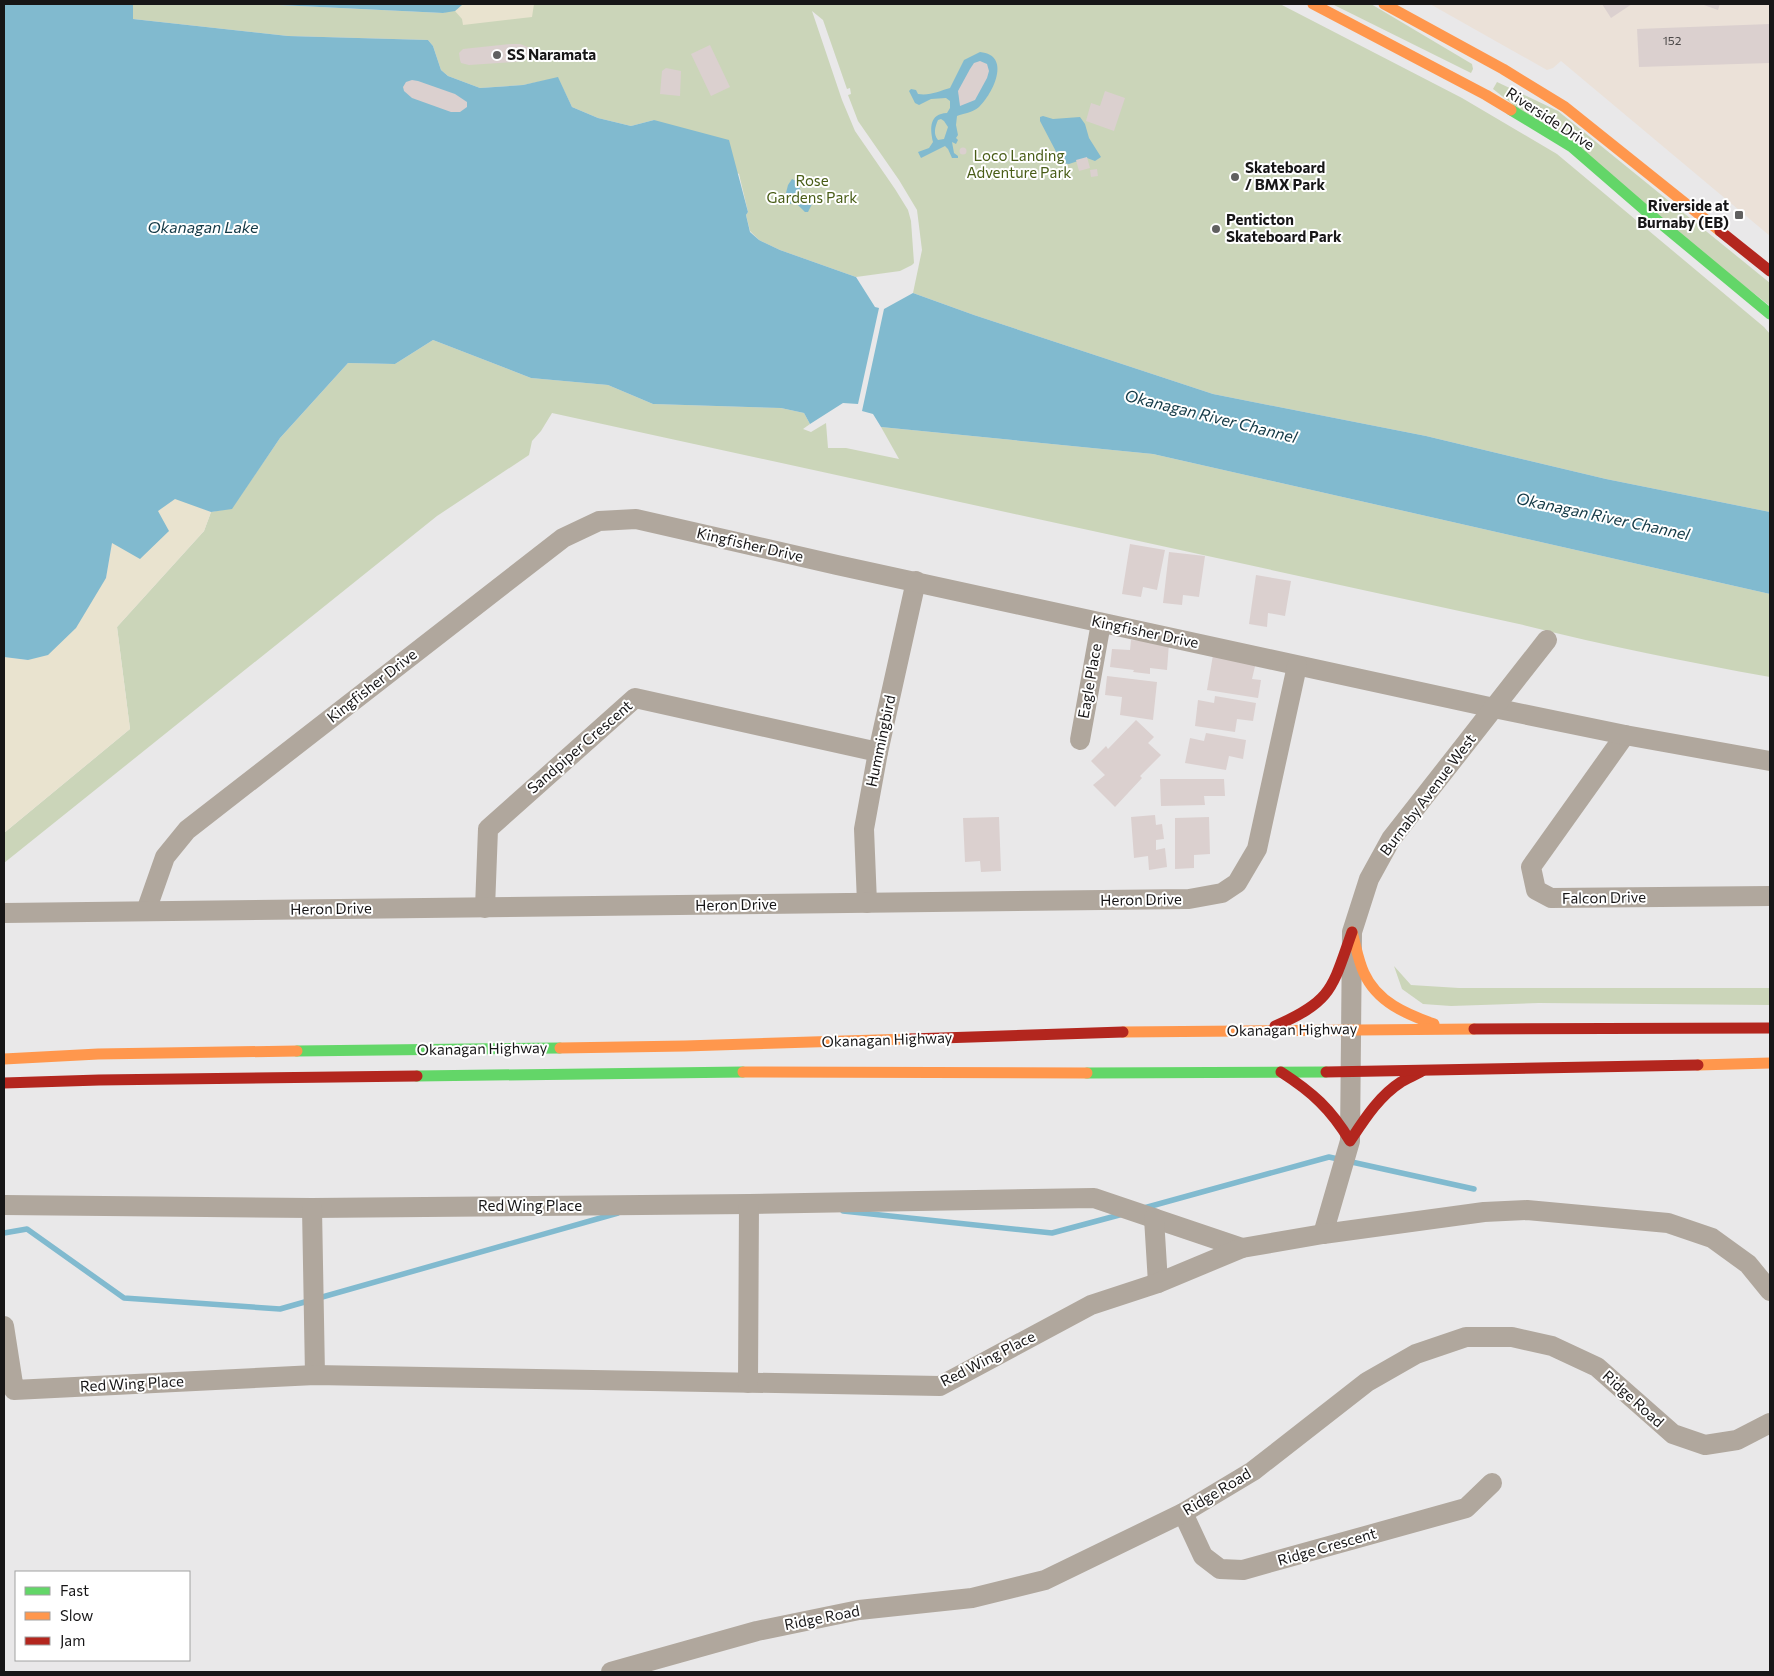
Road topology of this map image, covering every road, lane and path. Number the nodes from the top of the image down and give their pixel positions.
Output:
1 (1313, 4) edge
2 (1384, 4) edge
3 (1770, 271) edge
4 (1770, 314) edge
5 (916, 582) junction
6 (1101, 623) junction
7 (1547, 640) dead end
8 (1297, 666) junction
9 (1494, 708) junction
10 (1625, 735) junction
11 (1080, 740) dead end
12 (878, 752) junction
13 (1770, 761) edge
14 (1770, 896) edge
15 (867, 903) junction
16 (485, 908) junction
17 (146, 911) junction
18 (4, 913) edge
19 (1352, 932) junction
20 (1770, 1028) edge
21 (1351, 1029) junction
22 (1450, 1029) junction
23 (1263, 1030) junction
24 (4, 1059) edge
25 (1770, 1063) edge
26 (1422, 1071) junction
27 (1281, 1072) junction
28 (1351, 1072) junction
29 (4, 1083) edge
30 (1350, 1141) junction
31 (749, 1204) junction
32 (4, 1205) edge
33 (312, 1208) junction
34 (1154, 1218) junction
35 (1323, 1234) junction
36 (1242, 1248) junction
37 (1158, 1284) junction
38 (1770, 1291) edge
39 (4, 1326) edge
40 (316, 1375) junction
41 (748, 1383) junction
42 (1770, 1423) edge
43 (1492, 1484) dead end
44 (1183, 1513) junction
45 (611, 1672) edge

1 - 4 main road, Riverside Drive
2 - 3 main road, Riverside Drive
5 - 6 street, Kingfisher Drive
5 - 12 street, Hummingbird
5 - 17 street, Kingfisher Drive
6 - 8 street, Kingfisher Drive
6 - 11 street, Eagle Place
7 - 9 street, Burnaby Avenue West
8 - 9 street, Kingfisher Drive
8 - 15 street, Heron Drive
9 - 10 street
9 - 19 street, Burnaby Avenue West
10 - 13 street
10 - 14 street, Falcon Drive
12 - 15 street, Hummingbird
12 - 16 street, Sandpiper Crescent
15 - 16 street, Heron Drive
16 - 17 street, Heron Drive
17 - 18 street, Heron Drive
19 - 21 street, Burnaby Avenue West
19 - 22 main road
19 - 23 main road
20 - 22 main road, Okanagan Highway
21 - 22 main road, Okanagan Highway
21 - 23 main road, Okanagan Highway
21 - 28 street, Burnaby Avenue West
23 - 24 main road, Okanagan Highway
25 - 26 main road, Okanagan Highway
26 - 28 main road, Okanagan Highway
26 - 30 main road
27 - 28 main road, Okanagan Highway
27 - 29 main road, Okanagan Highway
27 - 30 main road
28 - 30 street, Burnaby Avenue West
30 - 35 street, Burnaby Avenue West
31 - 33 street, Red Wing Place
31 - 34 street, Red Wing Place
31 - 41 street
32 - 33 street, Red Wing Place
33 - 40 street
34 - 36 street, Red Wing Place
34 - 37 street
35 - 36 street
35 - 38 street
36 - 37 street, Red Wing Place
37 - 41 street, Red Wing Place
39 - 40 street, Red Wing Place
40 - 41 street, Red Wing Place
42 - 44 street, Ridge Road
43 - 44 street, Ridge Crescent
44 - 45 street, Ridge Road

